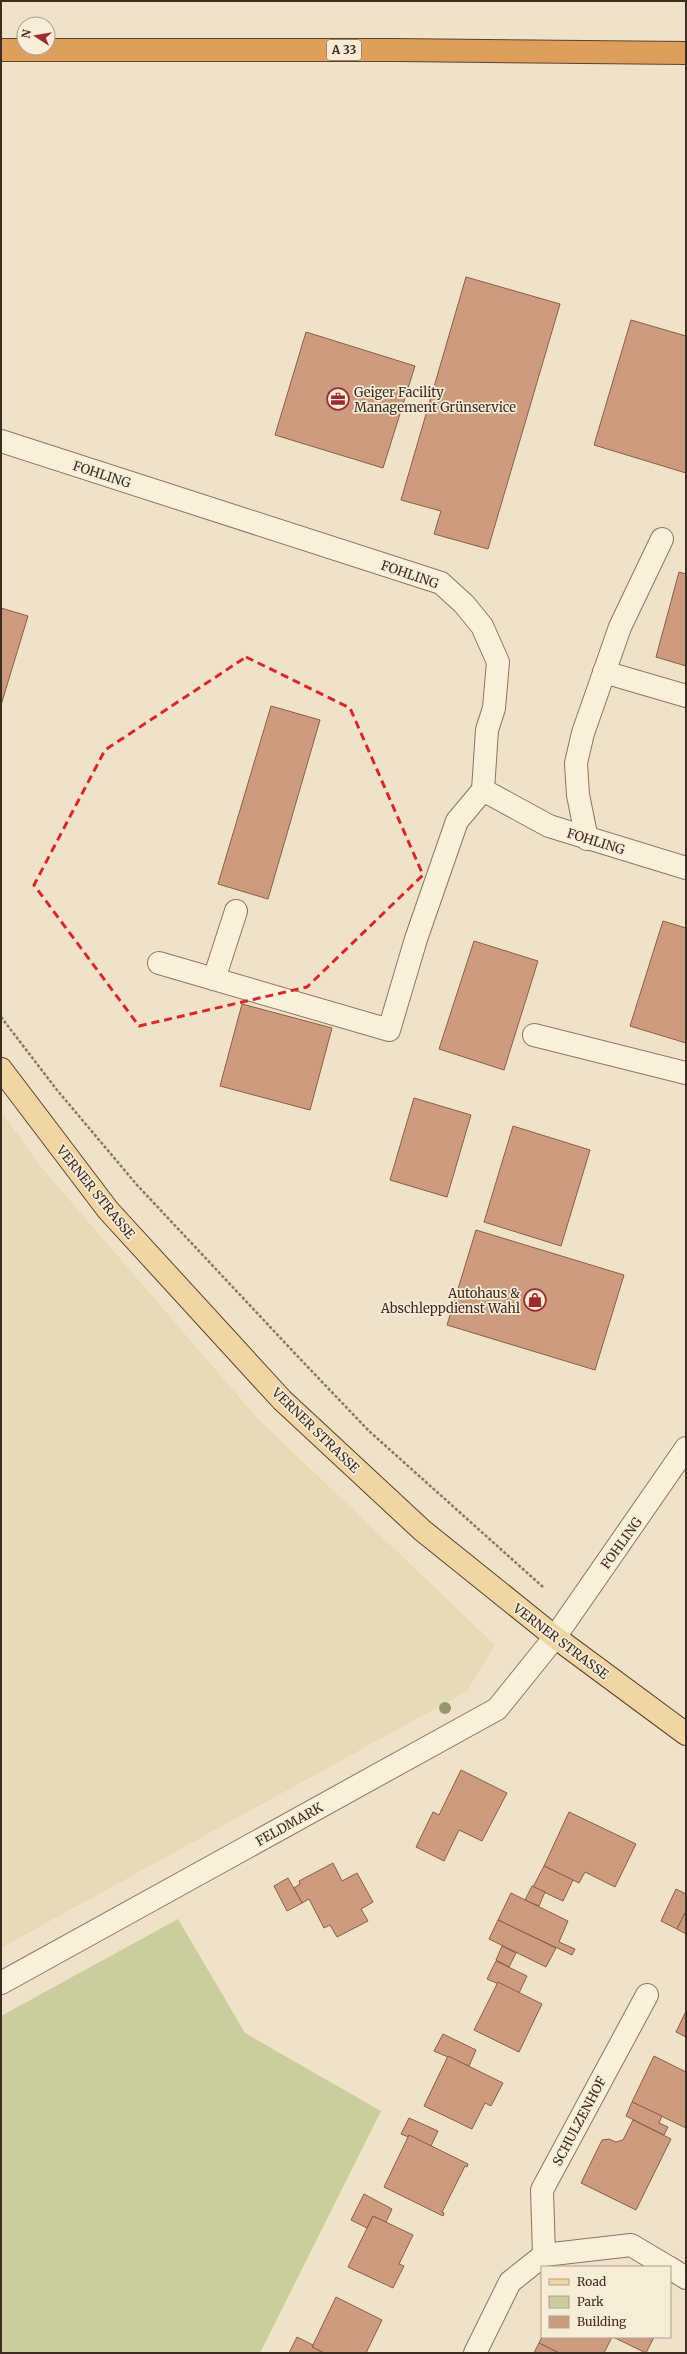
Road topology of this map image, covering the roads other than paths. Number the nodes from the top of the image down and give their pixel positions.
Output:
1 (1, 50) edge
2 (686, 53) edge
3 (1, 441) edge
4 (662, 539) dead end
5 (604, 672) junction
6 (686, 696) edge
7 (483, 790) junction
8 (587, 839) junction
9 (686, 868) edge
10 (236, 911) dead end
11 (159, 963) dead end
12 (214, 979) junction
13 (534, 1035) dead end
14 (1, 1069) edge
15 (686, 1073) edge
16 (686, 1448) edge
17 (554, 1637) junction
18 (686, 1734) edge
19 (1, 1983) edge
20 (647, 1995) dead end
21 (544, 2255) junction
22 (666, 2266) edge
23 (671, 2269) edge
24 (686, 2278) edge
25 (475, 2353) edge

1 - 2 highway, A 33
3 - 7 street, FOHLING
4 - 5 street
5 - 6 street
5 - 8 street
7 - 8 street, FOHLING
7 - 12 street
8 - 9 street, FOHLING
10 - 12 street
11 - 12 street
13 - 15 street
14 - 17 main road, VERNER STRASSE
16 - 17 street, FOHLING
17 - 18 main road, VERNER STRASSE
17 - 19 street, FELDMARK
20 - 21 street, SCHULZENHOF
21 - 22 street
21 - 25 street
23 - 24 street

